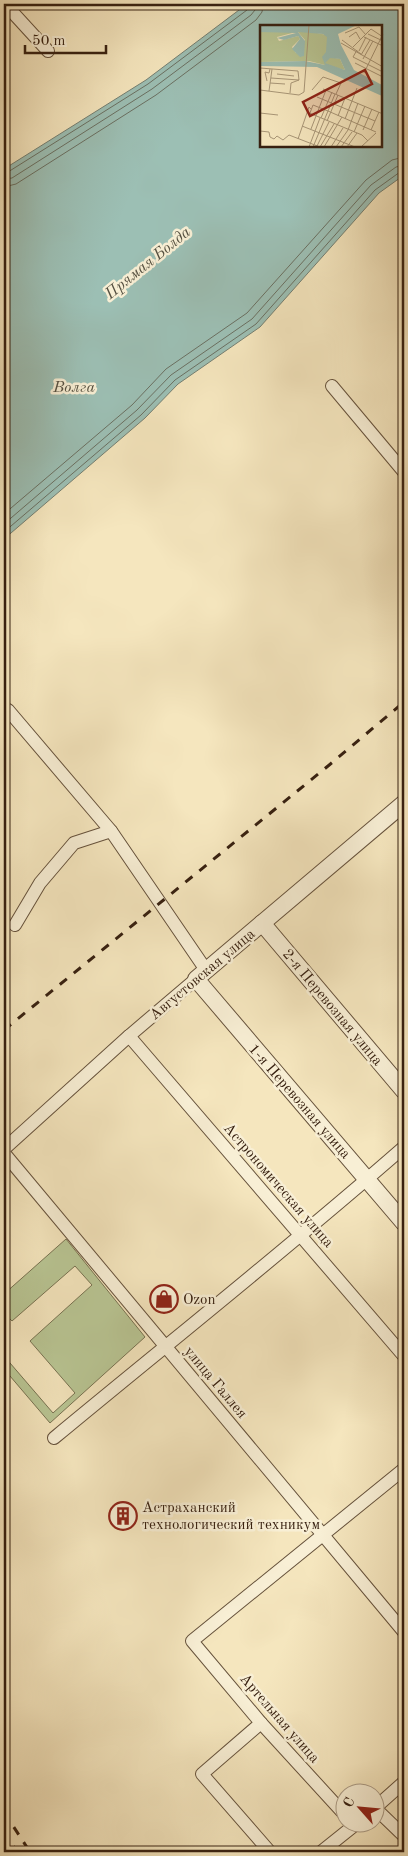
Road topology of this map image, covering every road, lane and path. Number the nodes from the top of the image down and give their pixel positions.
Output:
1 (5, 4) edge
2 (48, 51) dead end
3 (332, 386) dead end
4 (404, 472) edge
5 (4, 714) edge
6 (404, 803) edge
7 (111, 831) junction
8 (262, 923) junction
9 (15, 925) dead end
10 (201, 974) junction
11 (129, 1036) junction
12 (404, 1091) edge
13 (5, 1145) edge
14 (404, 1147) edge
15 (367, 1179) junction
16 (404, 1223) edge
17 (302, 1236) junction
18 (165, 1346) junction
19 (404, 1356) edge
20 (54, 1438) dead end
21 (404, 1469) edge
22 (322, 1534) junction
23 (404, 1632) edge
24 (261, 1723) junction
25 (404, 1782) edge
26 (386, 1799) edge
27 (336, 1805) edge
28 (386, 1818) edge
29 (340, 1834) edge
30 (404, 1836) edge
31 (270, 1852) edge
32 (321, 1852) edge

1 - 2 street
3 - 4 street
5 - 7 street
6 - 8 street, Августовская улица
7 - 9 street
7 - 10 street
8 - 10 street, Августовская улица
8 - 12 street, 2-я Перевозная улица
10 - 11 street, Августовская улица
10 - 15 street, 1-я Перевозная улица
11 - 13 street, Августовская улица
11 - 17 street, Астрономическая улица
13 - 18 street, улица Галлея
14 - 15 street
15 - 16 street, 1-я Перевозная улица
15 - 17 street
17 - 18 street
17 - 19 street, Астрономическая улица
18 - 20 street
18 - 22 street, улица Галлея
21 - 22 street
22 - 23 street, улица Галлея
22 - 24 street, Артельная улица
24 - 27 street, Артельная улица
24 - 31 street
25 - 26 street
28 - 30 street
29 - 32 street

